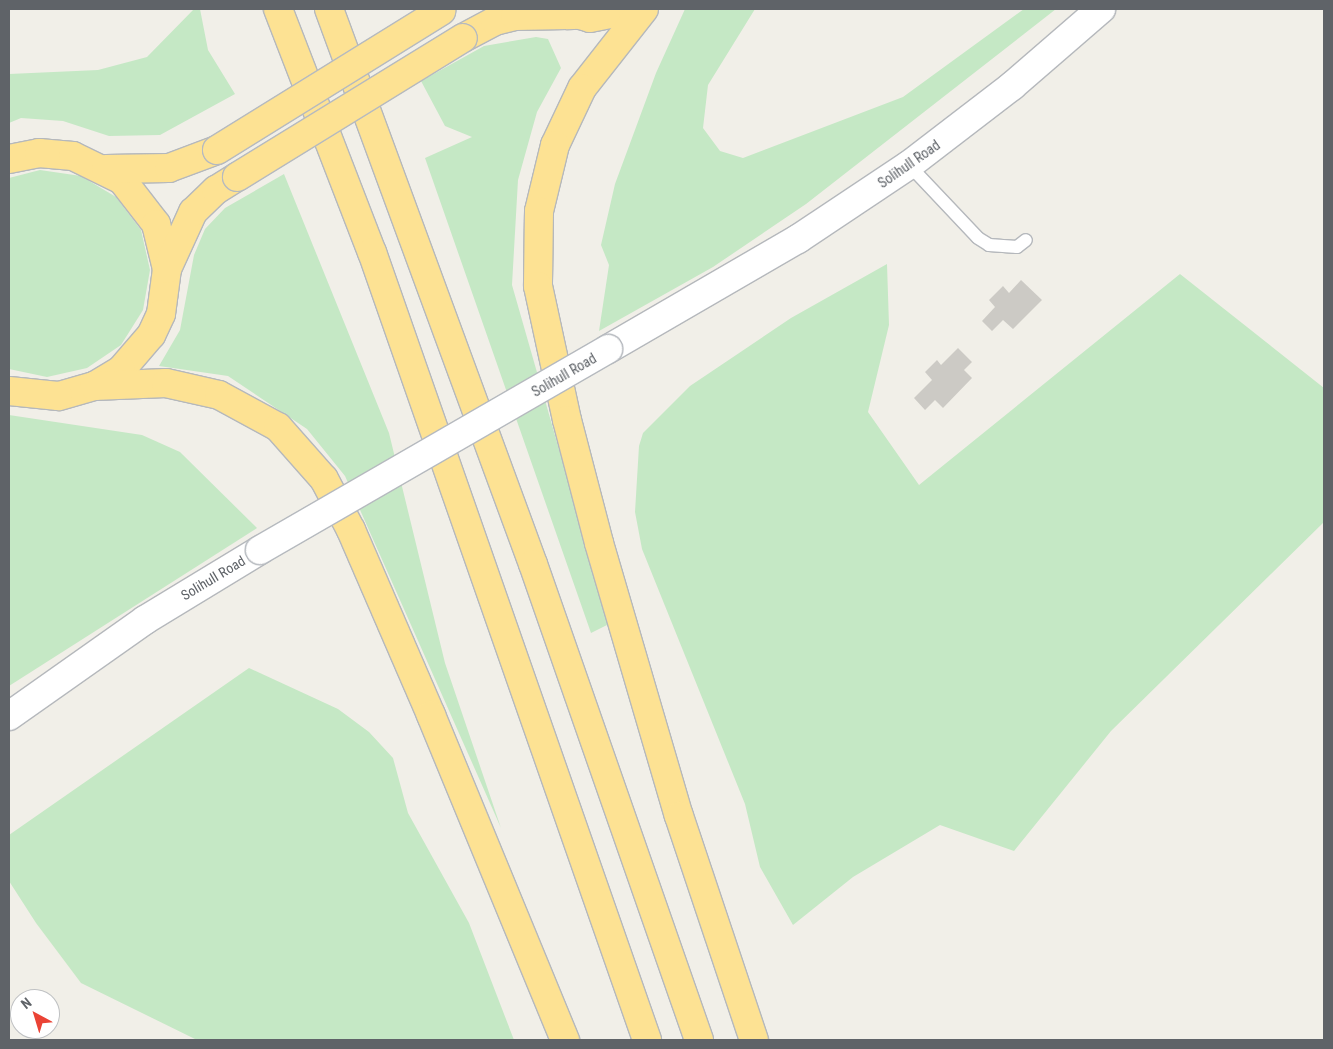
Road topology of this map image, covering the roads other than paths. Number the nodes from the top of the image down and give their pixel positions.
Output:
1 (278, 9) edge
2 (329, 9) edge
3 (635, 9) edge
4 (644, 9) edge
5 (1101, 9) edge
6 (443, 10) edge
7 (567, 12) edge
8 (9, 159) edge
9 (909, 165) junction
10 (106, 169) junction
11 (1026, 240) dead end
12 (167, 268) junction
13 (94, 386) junction
14 (9, 391) edge
15 (9, 716) edge
16 (565, 1040) edge
17 (647, 1040) edge
18 (699, 1040) edge
19 (754, 1040) edge

1 - 17 highway
2 - 18 highway
3 - 7 highway
4 - 19 highway
5 - 9 main road, Solihull Road
6 - 10 highway, bridge
7 - 12 highway, bridge
8 - 10 highway
9 - 11 lane
9 - 15 main road, Solihull Road, bridge
10 - 12 highway
12 - 13 highway
13 - 14 highway
13 - 16 highway

